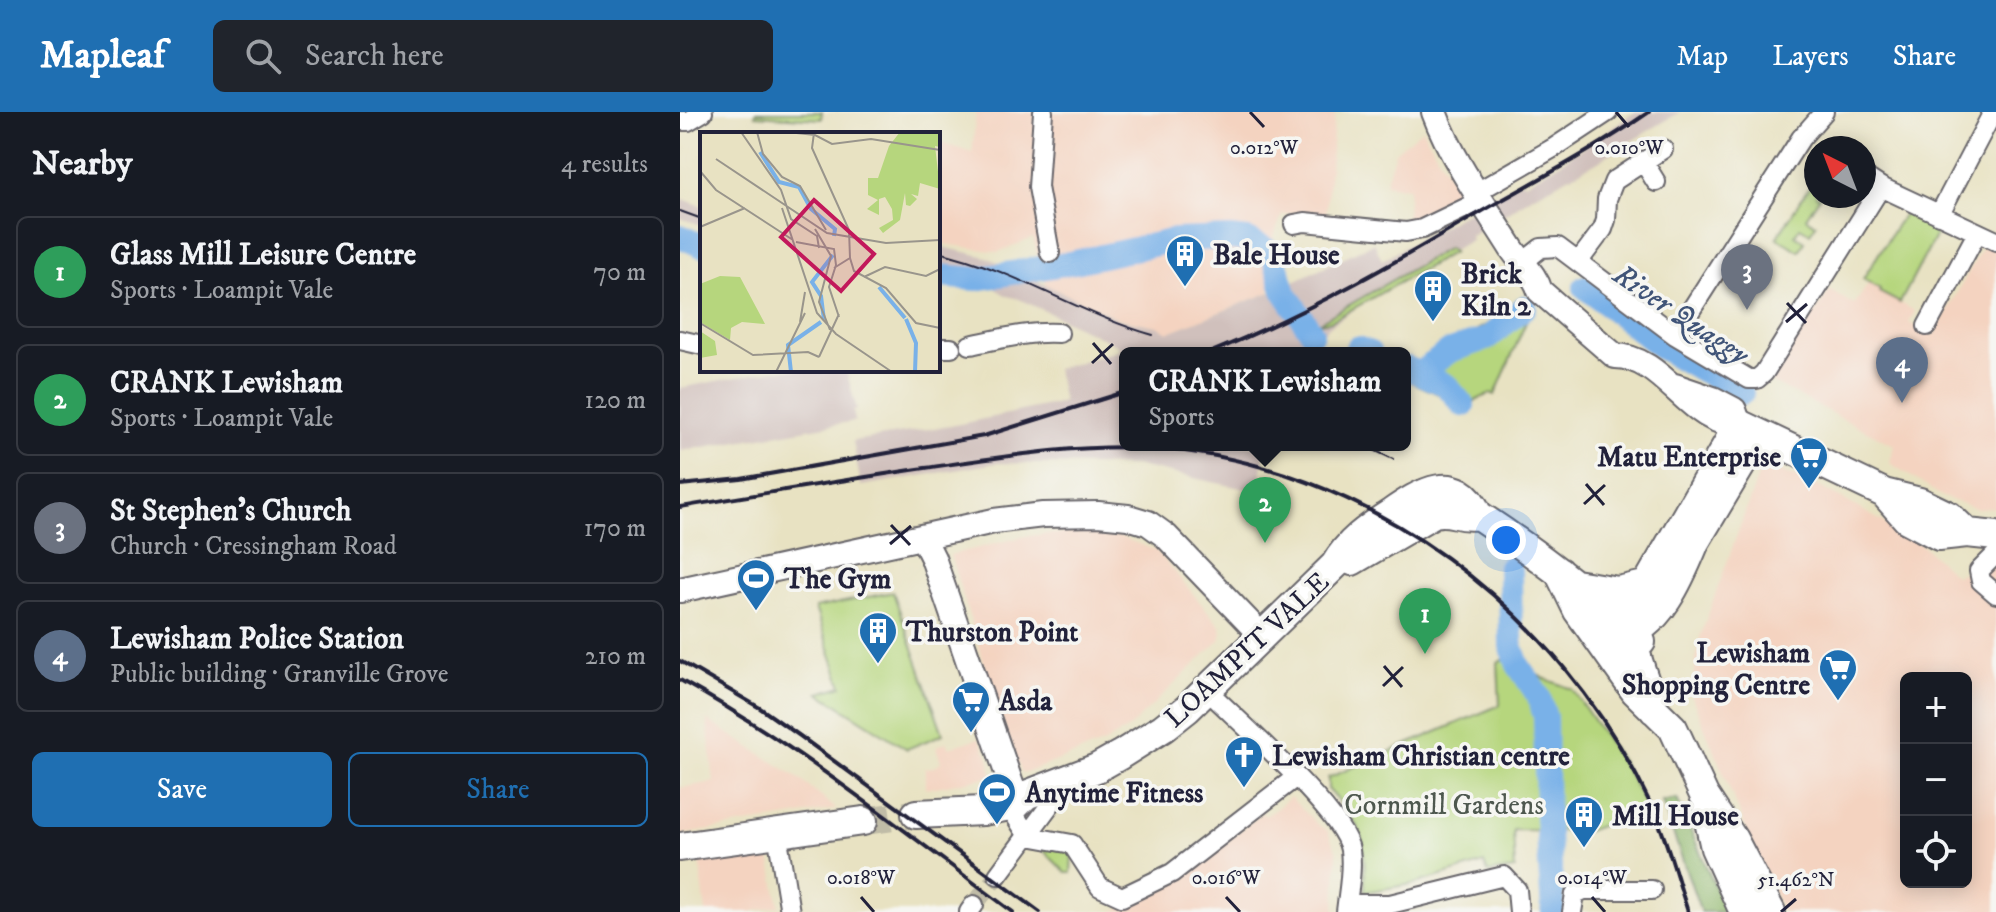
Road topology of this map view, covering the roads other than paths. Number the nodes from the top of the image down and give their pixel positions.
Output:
1 (703, 112) edge
2 (1043, 112) edge
3 (1434, 112) edge
4 (1608, 112) edge
5 (1824, 112) edge
6 (1993, 112) edge
7 (680, 121) edge
8 (1801, 138) junction
9 (1804, 140) edge
10 (1663, 149) dead end
11 (1643, 161) junction
12 (1656, 182) dead end
13 (1876, 184) edge
14 (1881, 187) junction
15 (1479, 196) junction
16 (1939, 215) junction
17 (1294, 224) dead end
18 (1977, 233) junction
19 (1996, 241) edge
20 (1050, 253) dead end
21 (1579, 261) junction
22 (1530, 271) junction
23 (1927, 326) dead end
24 (1059, 333) dead end
25 (1675, 335) junction
26 (680, 340) edge
27 (700, 345) edge
28 (970, 345) dead end
29 (1749, 429) junction
30 (1996, 536) edge
31 (933, 543) junction
32 (1996, 554) edge
33 (1645, 585) junction
34 (680, 590) edge
35 (1996, 594) edge
36 (1579, 595) junction
37 (1632, 634) junction
38 (1262, 636) junction
39 (1207, 690) junction
40 (1663, 719) junction
41 (1296, 777) junction
42 (1058, 794) dead end
43 (1704, 795) junction
44 (1017, 799) junction
45 (929, 812) tunnel mouth
46 (863, 821) tunnel mouth
47 (777, 833) junction
48 (1028, 836) junction
49 (680, 847) edge
50 (998, 875) tunnel mouth
51 (1652, 890) dead end
52 (1573, 903) edge
53 (1346, 908) edge
54 (790, 912) edge
55 (1519, 912) edge
56 (1744, 912) edge
57 (1771, 912) edge

1 - 7 street
2 - 20 street
3 - 15 main road
4 - 15 street
5 - 8 street
6 - 16 street
8 - 9 street
8 - 25 street
10 - 11 street
11 - 12 street
11 - 21 street
13 - 14 street
14 - 16 street
14 - 25 street
15 - 17 street
15 - 22 main road
16 - 18 street
18 - 19 street
18 - 23 street
21 - 22 street
21 - 25 street
22 - 29 main road
24 - 28 street
26 - 27 street
29 - 30 highway
29 - 33 highway
29 - 37 highway
31 - 34 main road
31 - 38 main road
31 - 44 main road
32 - 35 street
33 - 36 highway
33 - 37 highway
36 - 37 highway
36 - 38 highway, LOAMPIT VALE
36 - 40 highway
37 - 40 highway
38 - 39 highway, LOAMPIT VALE
39 - 41 street
39 - 44 highway, LOAMPIT VALE
40 - 43 highway
41 - 48 street
41 - 53 street
42 - 48 street
43 - 56 highway
43 - 57 highway
44 - 45 highway, LOAMPIT VALE
44 - 48 street
46 - 47 highway
47 - 49 highway
47 - 54 street
48 - 50 street
51 - 52 street
53 - 55 street

